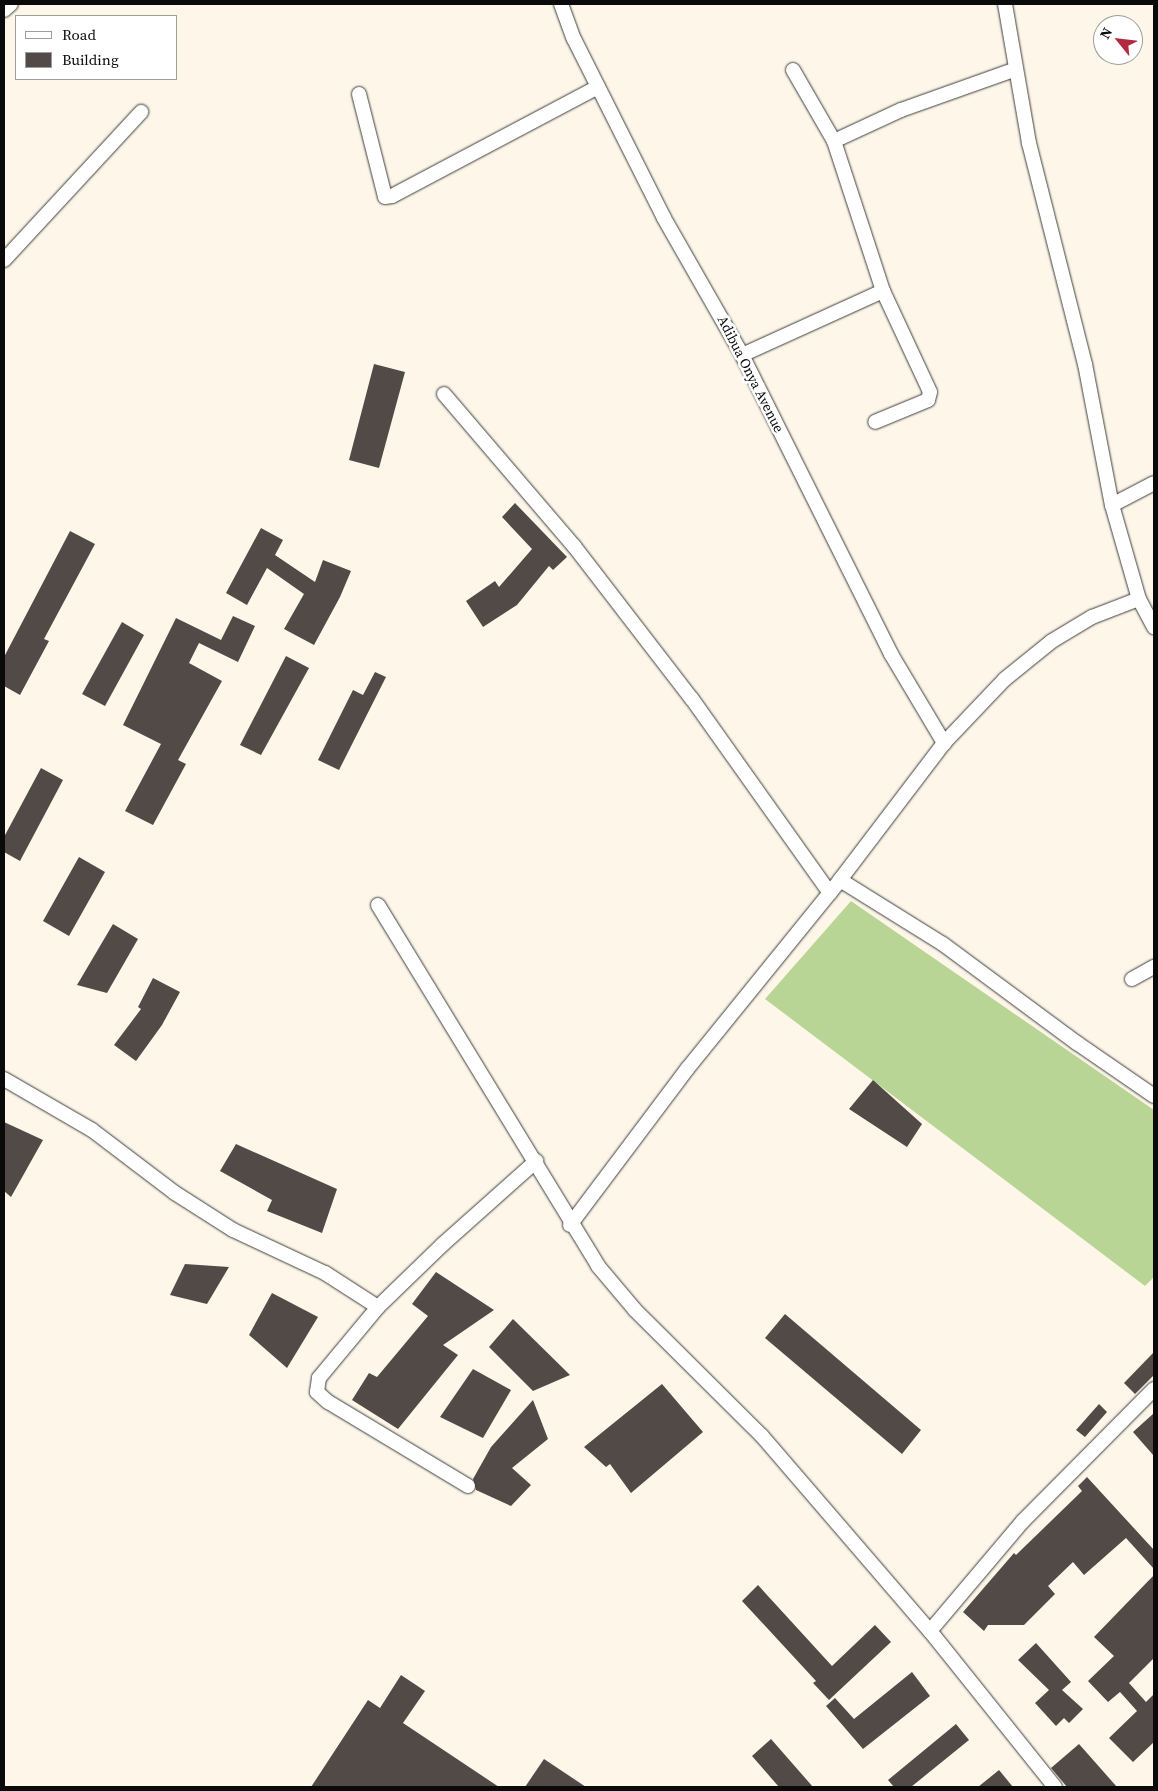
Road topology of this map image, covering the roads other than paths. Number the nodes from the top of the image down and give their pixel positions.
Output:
1 (11, 4) edge
2 (561, 4) edge
3 (1005, 4) edge
4 (4, 10) edge
5 (1016, 69) junction
6 (793, 70) dead end
7 (598, 88) junction
8 (359, 94) dead end
9 (141, 112) dead end
10 (834, 141) junction
11 (5, 255) edge
12 (883, 291) junction
13 (742, 355) junction
14 (444, 394) dead end
15 (875, 422) dead end
16 (1154, 483) edge
17 (1112, 505) junction
18 (1139, 599) junction
19 (1154, 627) edge
20 (944, 743) junction
21 (840, 880) junction
22 (830, 893) junction
23 (378, 905) dead end
24 (1154, 967) edge
25 (1132, 979) dead end
26 (4, 1079) edge
27 (1154, 1096) edge
28 (536, 1161) junction
29 (570, 1225) junction
30 (378, 1306) junction
31 (1154, 1389) edge
32 (468, 1486) dead end
33 (930, 1631) junction
34 (1055, 1787) edge

1 - 4 street
2 - 7 street, Adibua Onya Avenue
3 - 5 street
5 - 10 street
5 - 17 street
6 - 10 street
7 - 8 street
7 - 13 street, Adibua Onya Avenue
9 - 11 street
10 - 12 street
12 - 13 street
12 - 15 street
13 - 20 street, Adibua Onya Avenue
14 - 22 street
16 - 17 street
17 - 18 street
18 - 19 street
18 - 20 street
20 - 21 street
21 - 22 street
21 - 27 street
22 - 29 street
23 - 28 street
24 - 25 street
26 - 30 street
28 - 29 street
28 - 30 street
29 - 33 street
30 - 32 street
31 - 33 street
33 - 34 street

